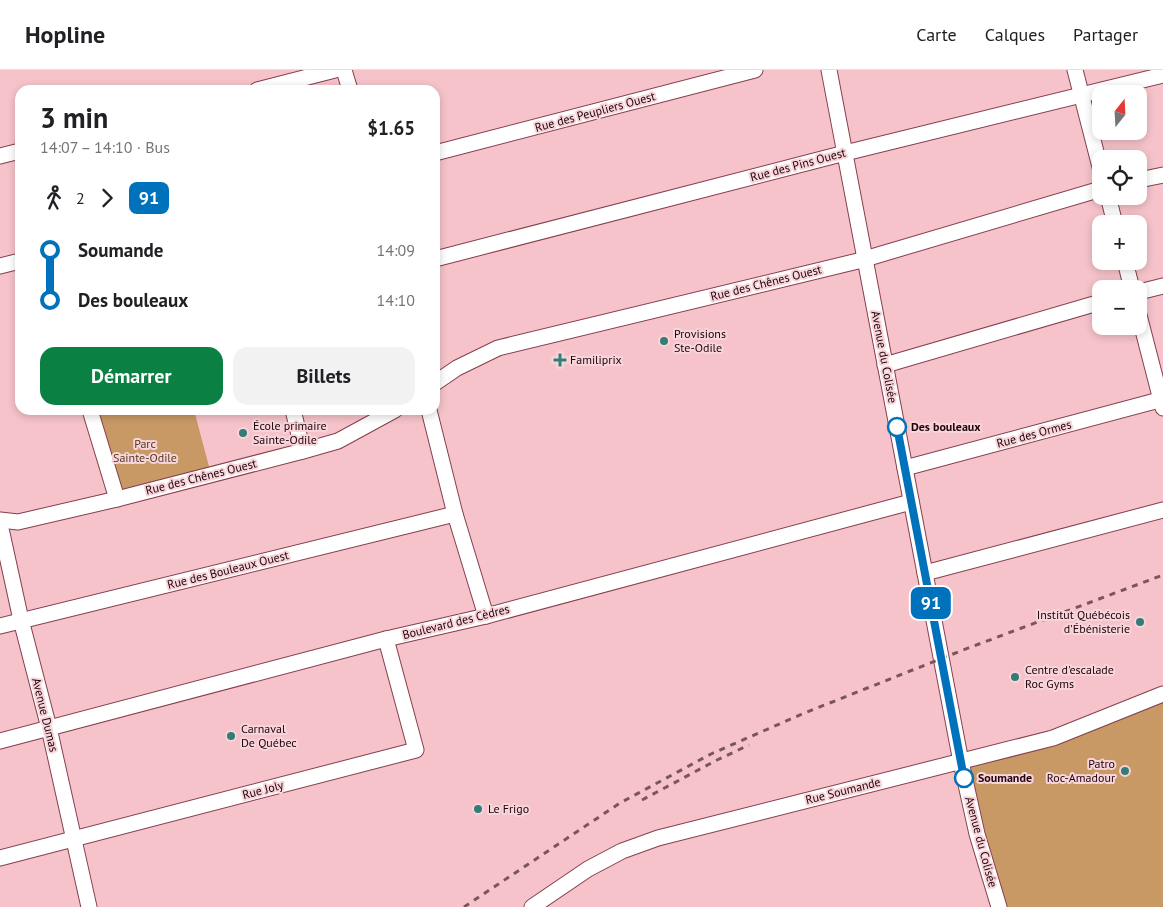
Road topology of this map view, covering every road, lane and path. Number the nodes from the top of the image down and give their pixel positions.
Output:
1 (336, 70) edge
2 (344, 70) edge
3 (755, 70) edge
4 (829, 70) edge
5 (1075, 70) edge
6 (1163, 75) edge
7 (277, 85) edge
8 (348, 85) edge
9 (1082, 96) junction
10 (1096, 150) edge
11 (15, 152) edge
12 (440, 152) edge
13 (845, 152) junction
14 (0, 156) edge
15 (1163, 175) edge
16 (1147, 178) edge
17 (1092, 192) edge
18 (440, 258) edge
19 (865, 259) junction
20 (15, 262) edge
21 (0, 266) edge
22 (1163, 286) edge
23 (1147, 290) edge
24 (1092, 305) edge
25 (1144, 335) edge
26 (885, 364) junction
27 (440, 380) edge
28 (1162, 402) edge
29 (92, 415) edge
30 (294, 415) edge
31 (387, 415) edge
32 (430, 415) edge
33 (303, 452) junction
34 (905, 468) junction
35 (117, 499) junction
36 (912, 502) junction
37 (1163, 510) edge
38 (455, 514) junction
39 (0, 520) edge
40 (0, 524) edge
41 (925, 573) junction
42 (486, 616) junction
43 (21, 620) junction
44 (0, 626) edge
45 (386, 639) junction
46 (1163, 694) edge
47 (49, 728) junction
48 (0, 741) edge
49 (961, 762) junction
50 (74, 840) junction
51 (0, 858) edge
52 (90, 907) edge
53 (532, 907) edge
54 (999, 907) edge

1 - 7 street
2 - 8 street
3 - 12 street, Rue des Peupliers Ouest
4 - 13 street, Avenue du Colisée
5 - 9 street
6 - 9 street, Rue des Pins Ouest
9 - 10 street
9 - 13 street, Rue des Pins Ouest
11 - 14 street
13 - 18 street, Rue des Pins Ouest
13 - 19 street, Avenue du Colisée
15 - 16 street
17 - 19 street, Rue des Chênes Ouest
19 - 26 street, Avenue du Colisée
19 - 27 street, Rue des Chênes Ouest
20 - 21 street
22 - 23 street
24 - 26 street
25 - 28 street
26 - 34 street, Avenue du Colisée
28 - 34 street, Rue des Ormes
29 - 35 street
30 - 33 street
31 - 33 street, Rue des Chênes Ouest
32 - 38 street
33 - 35 street, Rue des Chênes Ouest
34 - 36 street, Avenue du Colisée
35 - 39 street, Rue des Chênes Ouest
36 - 41 street, Avenue du Colisée
36 - 42 street, Boulevard des Cèdres
37 - 41 street
38 - 42 street
38 - 43 street, Rue des Bouleaux Ouest
40 - 43 street, Avenue Dumas
41 - 49 street, Avenue du Colisée
42 - 45 street, Boulevard des Cèdres
43 - 44 street, Rue des Bouleaux Ouest
43 - 47 street, Avenue Dumas
45 - 47 street, Boulevard des Cèdres
45 - 50 street, Rue Joly
46 - 49 street, Rue Soumande
47 - 48 street, Boulevard des Cèdres
47 - 50 street, Avenue Dumas
49 - 53 street, Rue Soumande
49 - 54 street, Avenue du Colisée
50 - 51 street, Rue Joly
50 - 52 street, Avenue Dumas

